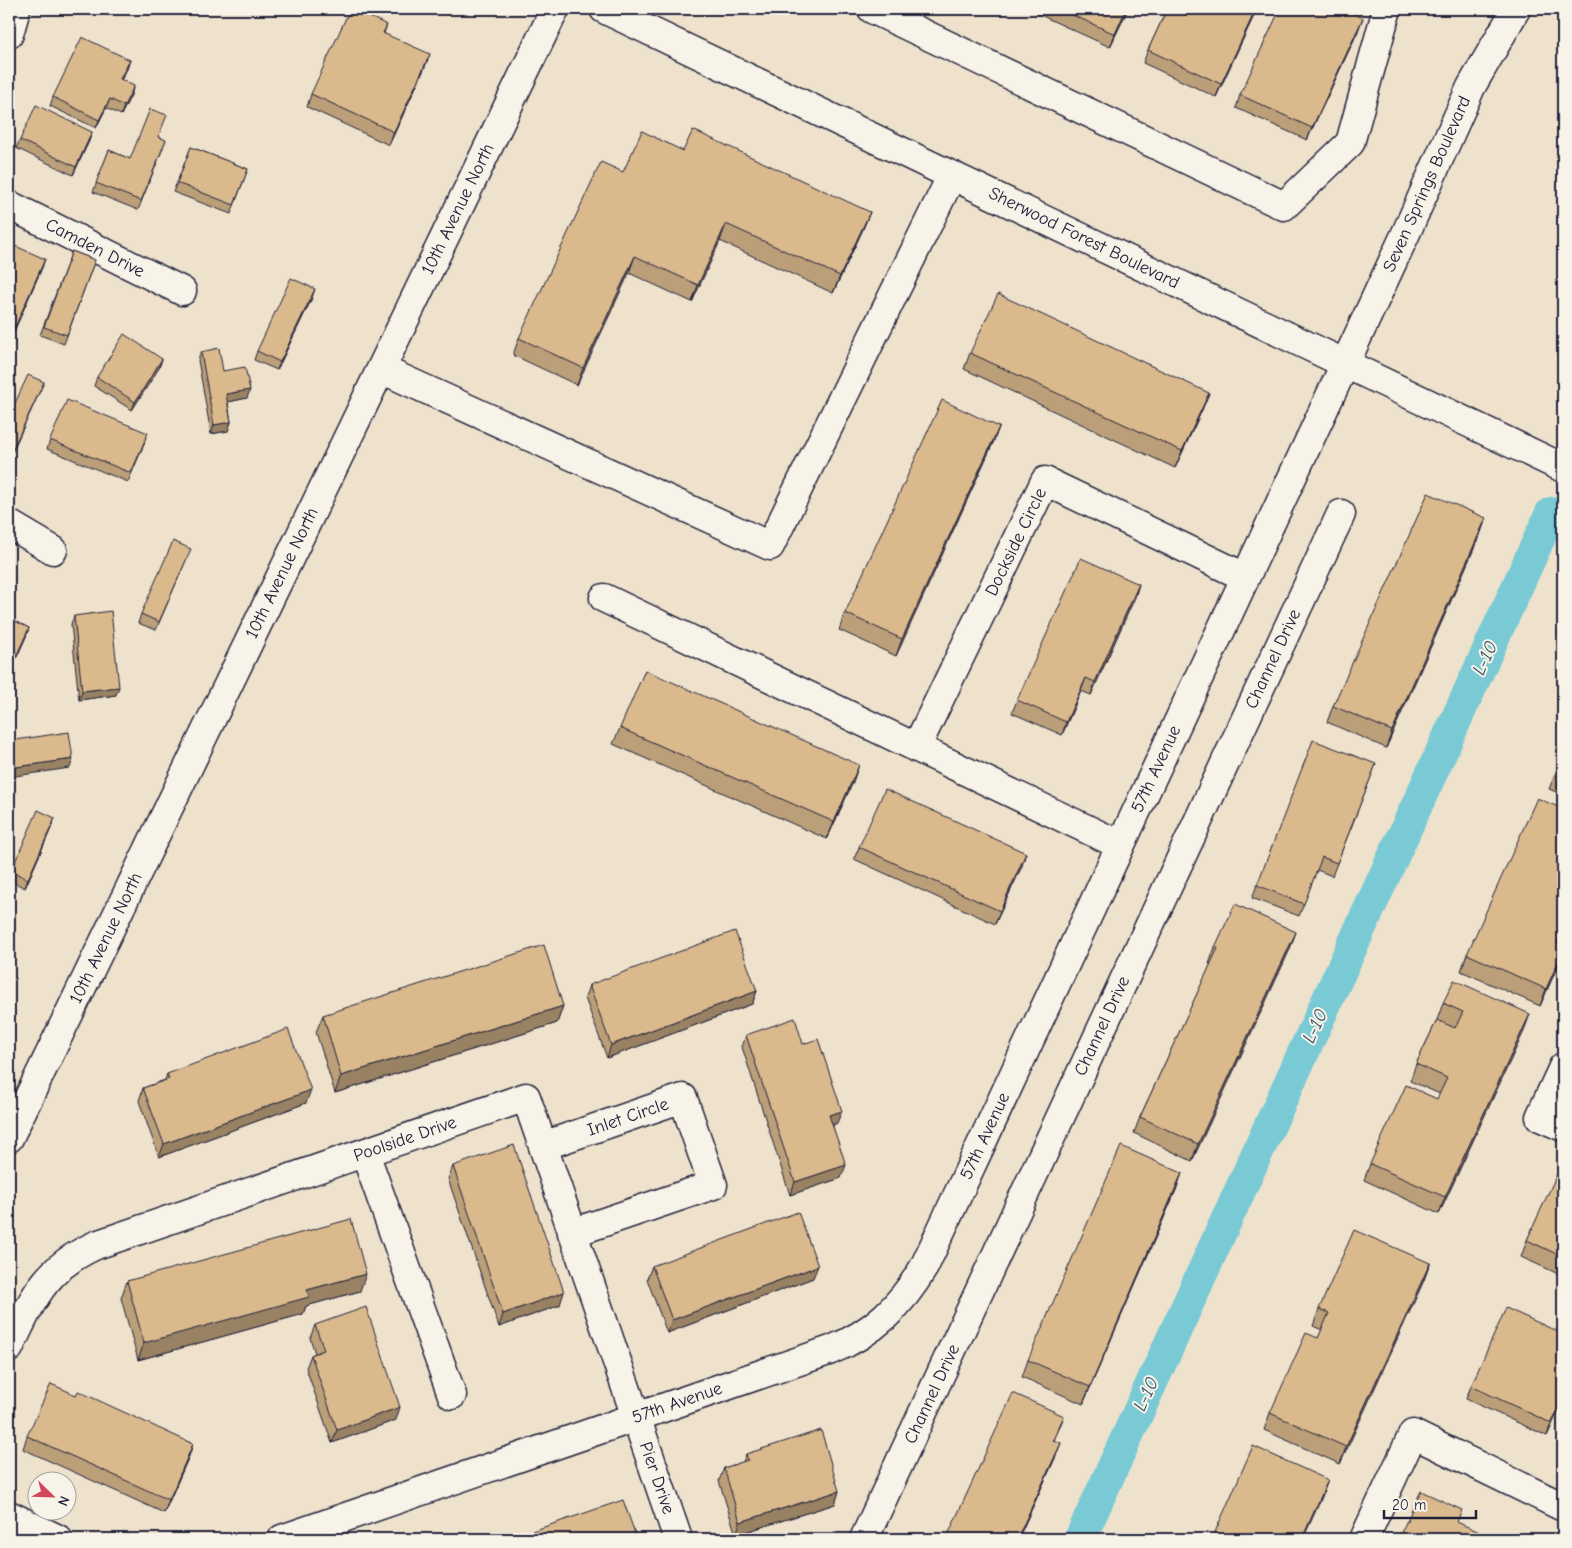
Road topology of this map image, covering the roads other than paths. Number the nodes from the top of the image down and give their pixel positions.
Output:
1 (16, 9) edge
2 (555, 9) edge
3 (604, 9) edge
4 (872, 9) edge
5 (1387, 9) edge
6 (1516, 9) edge
7 (9, 34) edge
8 (952, 175) junction
9 (9, 205) edge
10 (182, 291) dead end
11 (1344, 362) junction
12 (381, 368) junction
13 (1563, 468) edge
14 (1340, 514) dead end
15 (9, 524) edge
16 (53, 550) dead end
17 (1245, 577) junction
18 (604, 598) dead end
19 (916, 748) junction
20 (1120, 846) junction
21 (1563, 1067) edge
22 (1563, 1127) edge
23 (9, 1138) edge
24 (543, 1146) junction
25 (365, 1153) junction
26 (572, 1233) junction
27 (9, 1348) edge
28 (452, 1395) dead end
29 (636, 1417) junction
30 (1563, 1507) edge
31 (9, 1515) edge
32 (58, 1539) edge
33 (282, 1539) edge
34 (678, 1539) edge
35 (864, 1539) edge
36 (1364, 1539) edge

1 - 7 street
2 - 12 street, 10th Avenue North
3 - 8 street, Sherwood Forest Boulevard
4 - 5 street
6 - 11 street, Seven Springs Boulevard
8 - 11 street, Sherwood Forest Boulevard
8 - 12 street
9 - 10 street, Camden Drive
11 - 13 street, Sherwood Forest Boulevard
11 - 17 street, 57th Avenue
12 - 23 street, 10th Avenue North
14 - 35 street, Channel Drive
15 - 16 street
17 - 19 street, Dockside Circle
17 - 20 street, 57th Avenue
18 - 19 street
19 - 20 street
20 - 29 street, 57th Avenue
21 - 22 street
24 - 25 street, Poolside Drive
24 - 26 street, Poolside Drive
24 - 26 street, Inlet Circle
25 - 27 street, Poolside Drive
25 - 28 street
26 - 29 street, Poolside Drive
29 - 33 street, 57th Avenue
29 - 34 street, Pier Drive
30 - 36 street
31 - 32 street

